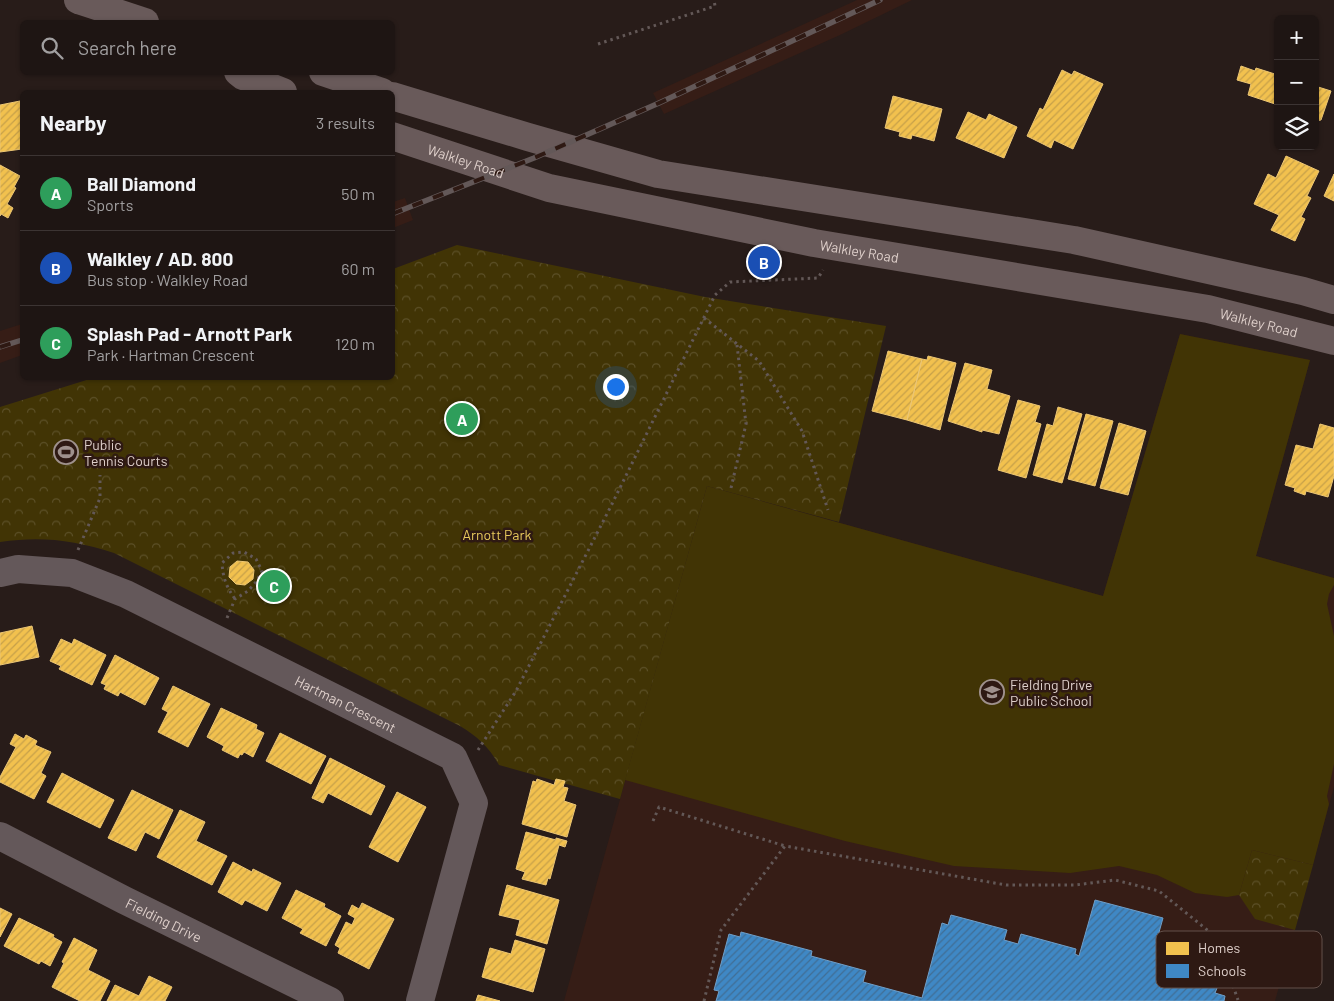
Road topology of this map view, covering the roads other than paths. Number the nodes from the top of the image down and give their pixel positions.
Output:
1 (78, 0) edge
2 (139, 20) edge
3 (242, 75) edge
4 (332, 75) edge
5 (278, 90) edge
6 (376, 90) edge
7 (395, 97) edge
8 (395, 137) edge
9 (1334, 300) edge
10 (1334, 341) edge
11 (0, 573) edge
12 (0, 836) edge
13 (330, 1001) edge
14 (420, 1001) edge

1 - 2 main road
3 - 5 main road
4 - 6 main road
7 - 9 main road
8 - 10 main road, Walkley Road
11 - 14 street, Hartman Crescent
12 - 13 street, Fielding Drive

